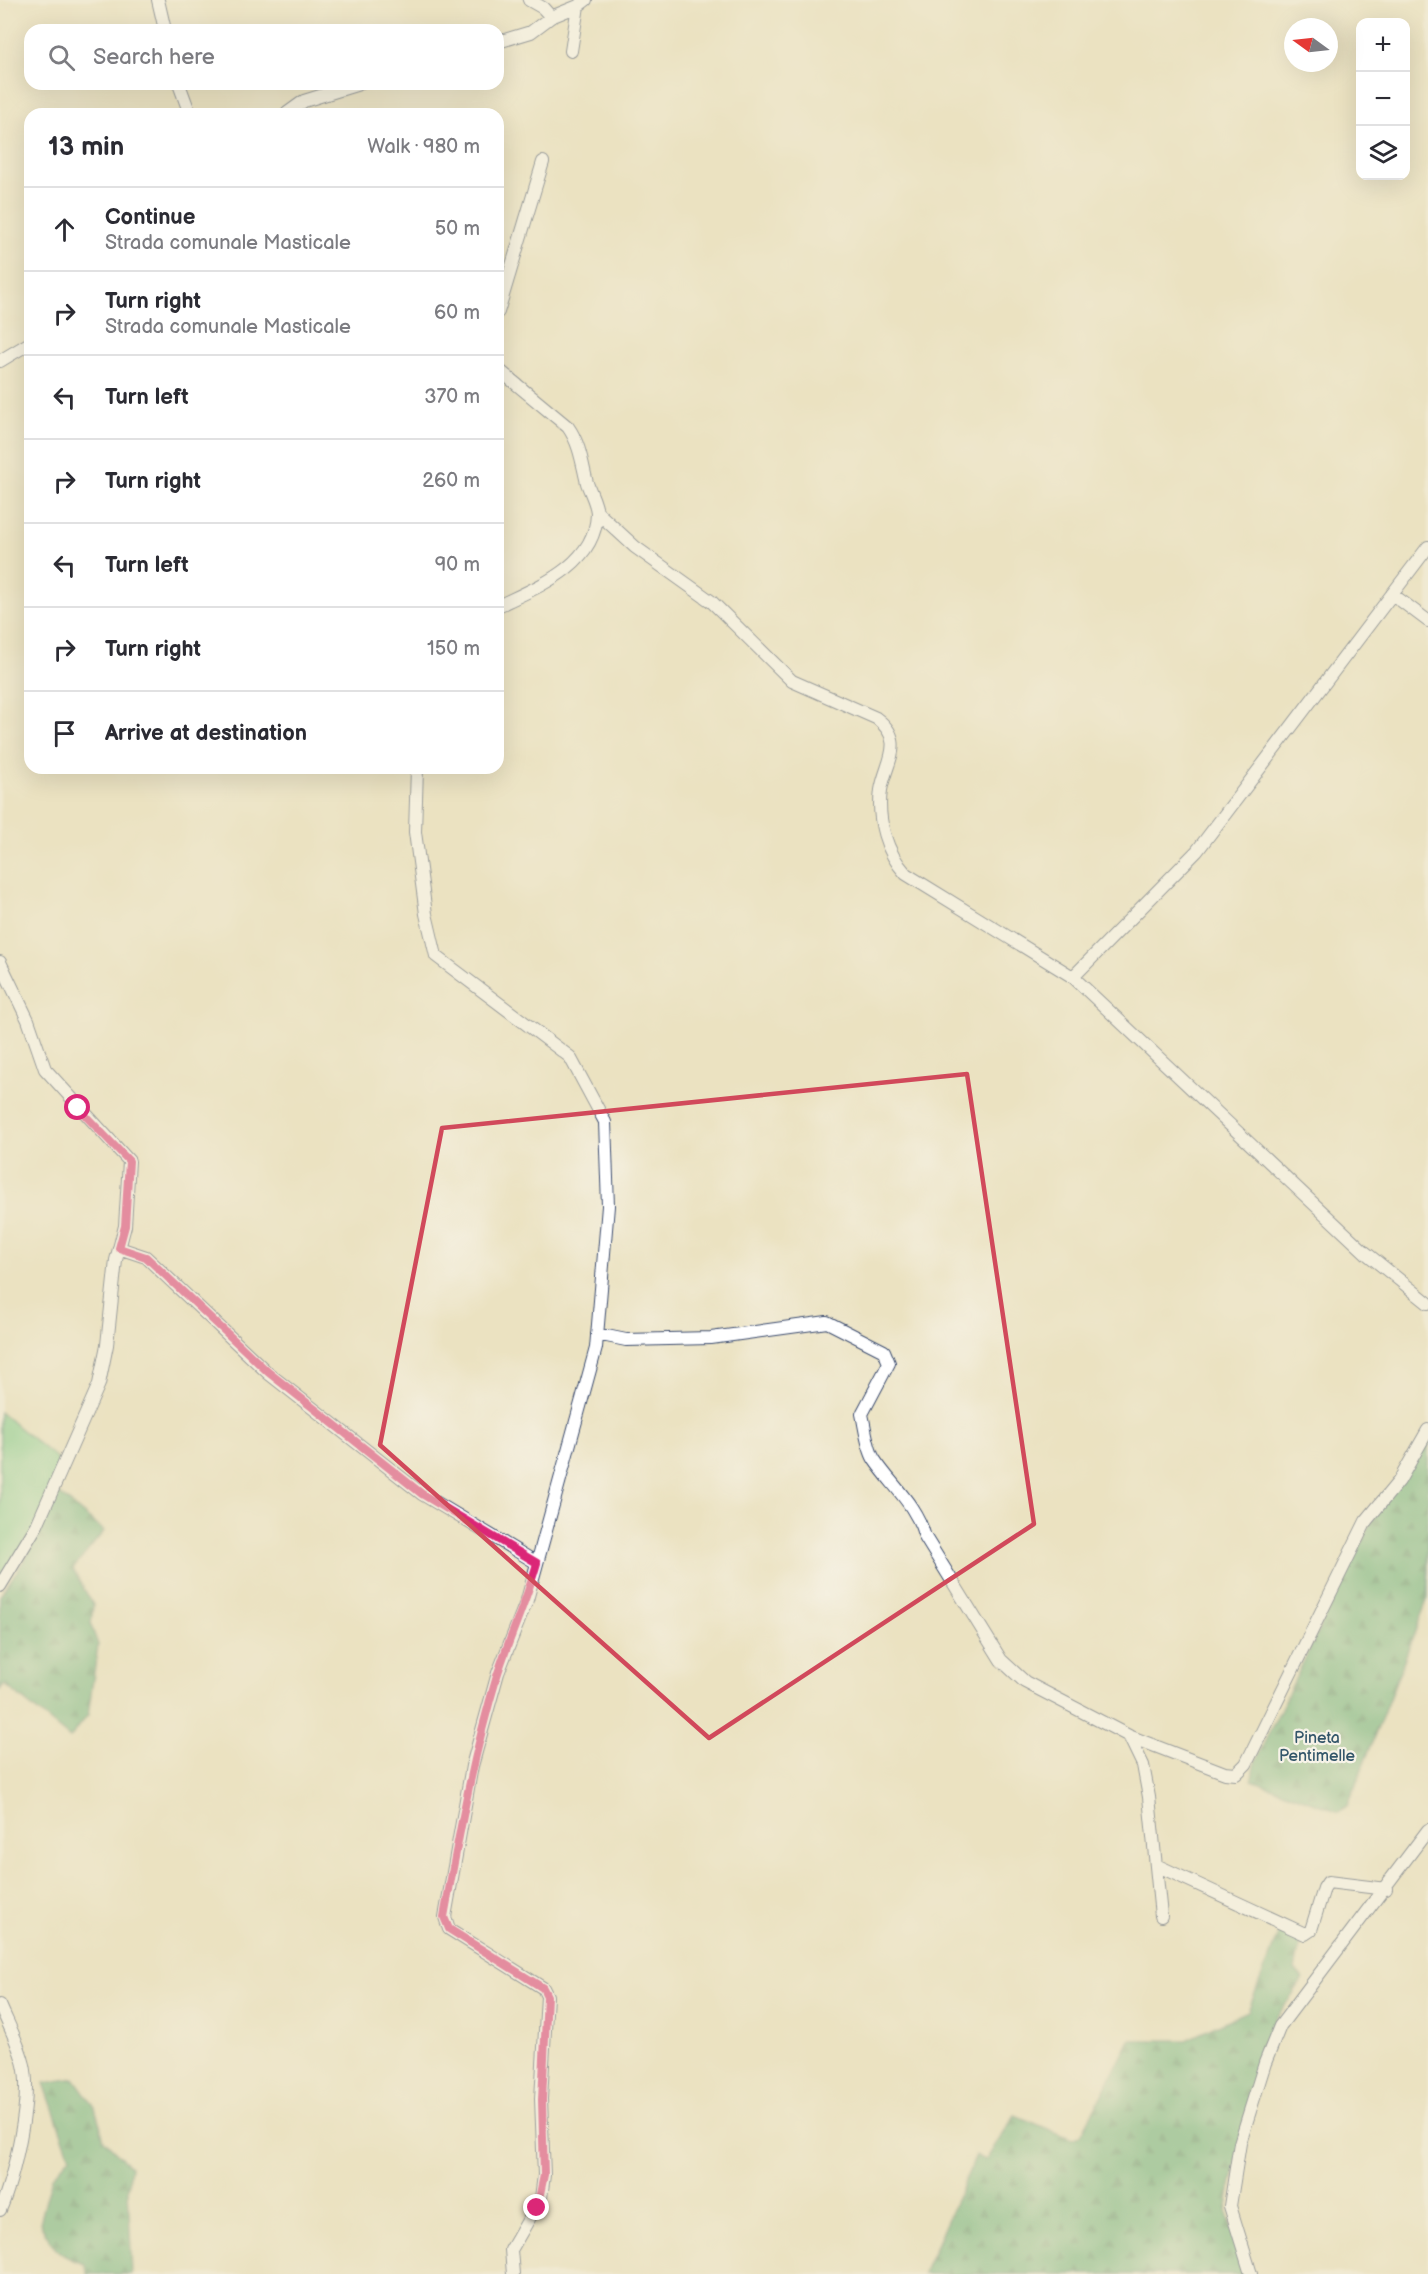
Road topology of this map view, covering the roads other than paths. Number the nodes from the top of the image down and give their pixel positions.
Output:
1 (158, 0) edge
2 (529, 0) edge
3 (582, 3) edge
4 (551, 16) junction
5 (164, 24) edge
6 (504, 40) edge
7 (571, 51) dead end
8 (181, 90) edge
9 (340, 90) edge
10 (188, 108) edge
11 (294, 108) edge
12 (543, 162) dead end
13 (504, 292) edge
14 (24, 347) edge
15 (0, 361) edge
16 (504, 374) edge
17 (597, 512) junction
18 (1428, 547) edge
19 (1392, 594) junction
20 (504, 603) edge
21 (1428, 621) edge
22 (417, 774) edge
23 (0, 962) edge
24 (1073, 977) junction
25 (119, 1248) junction
26 (1428, 1303) edge
27 (597, 1334) junction
28 (1428, 1430) edge
29 (537, 1563) junction
30 (0, 1586) edge
31 (1129, 1736) junction
32 (1428, 1830) edge
33 (1156, 1865) junction
34 (1386, 1888) junction
35 (1161, 1916) dead end
36 (0, 2005) edge
37 (0, 2210) edge
38 (513, 2274) edge
39 (1251, 2274) edge

1 - 5 street
2 - 4 street
3 - 4 street
3 - 7 street
4 - 6 street
8 - 10 street
9 - 11 street
12 - 13 street
14 - 15 street
16 - 17 street
17 - 20 street
17 - 24 street
18 - 19 street
19 - 21 street
19 - 24 street
22 - 27 street
23 - 25 street
24 - 26 street
25 - 29 street
25 - 30 street
27 - 29 street
27 - 31 street
28 - 31 street
29 - 38 street
31 - 33 street
32 - 34 street
33 - 34 street
33 - 35 street
34 - 39 street
36 - 37 street

